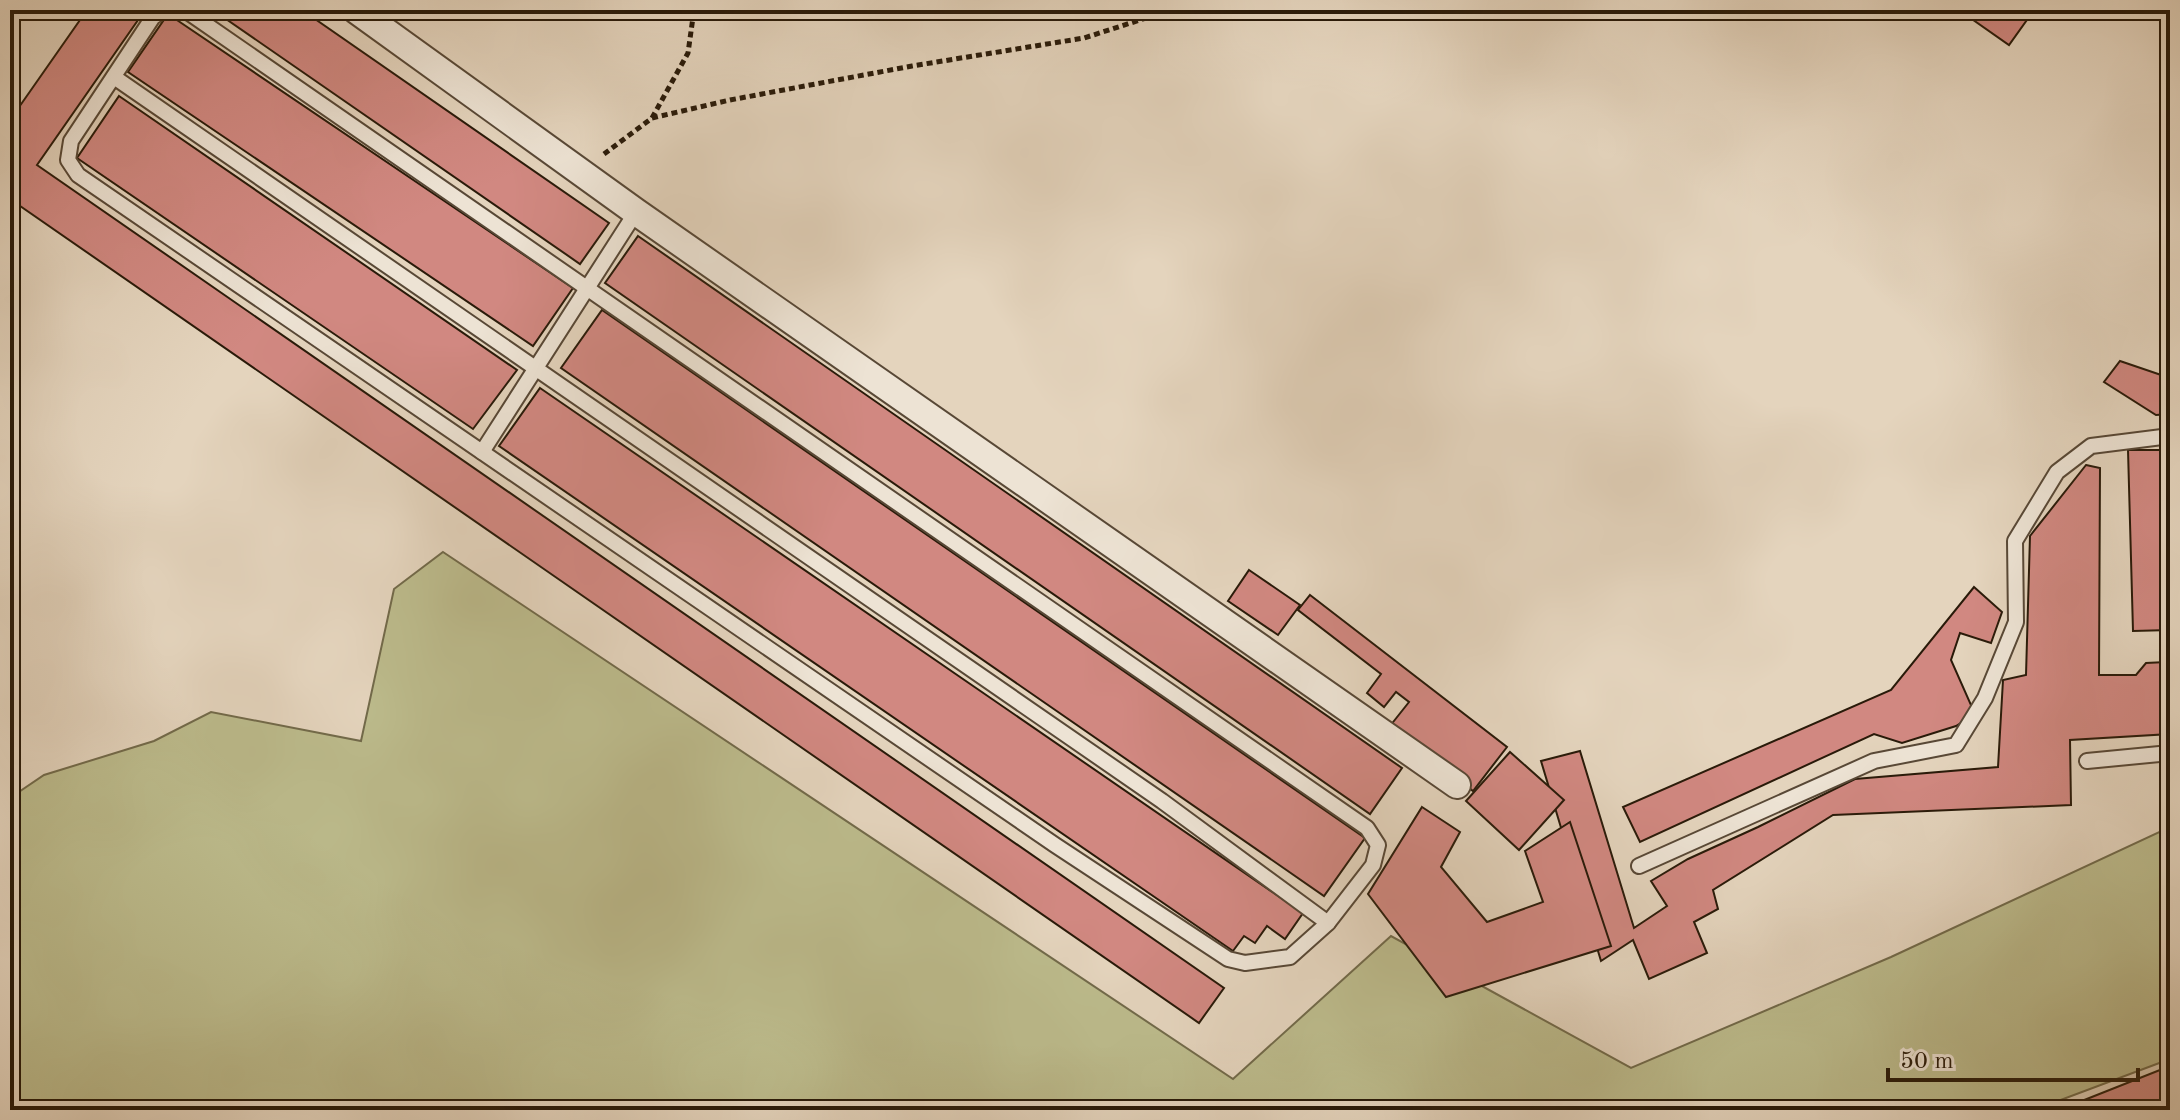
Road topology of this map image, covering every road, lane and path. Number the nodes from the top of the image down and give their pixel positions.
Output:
1 (164, 10) edge
2 (185, 10) edge
3 (356, 10) edge
4 (694, 10) edge
5 (1171, 10) edge
6 (114, 77) junction
7 (652, 118) junction
8 (579, 172) junction
9 (636, 212) junction
10 (588, 287) junction
11 (536, 369) junction
12 (2170, 436) edge
13 (482, 452) junction
14 (2170, 753) edge
15 (2087, 761) dead end
16 (1457, 785) dead end
17 (1639, 866) dead end
18 (1328, 923) junction

1 - 6 lane
2 - 10 lane
3 - 8 street
4 - 7 path
5 - 7 path
6 - 11 lane
6 - 13 lane
7 - 8 path
8 - 9 street
9 - 10 lane
9 - 16 street
10 - 11 lane
10 - 18 lane
11 - 13 lane
11 - 18 lane
12 - 17 lane
13 - 18 lane
14 - 15 lane

